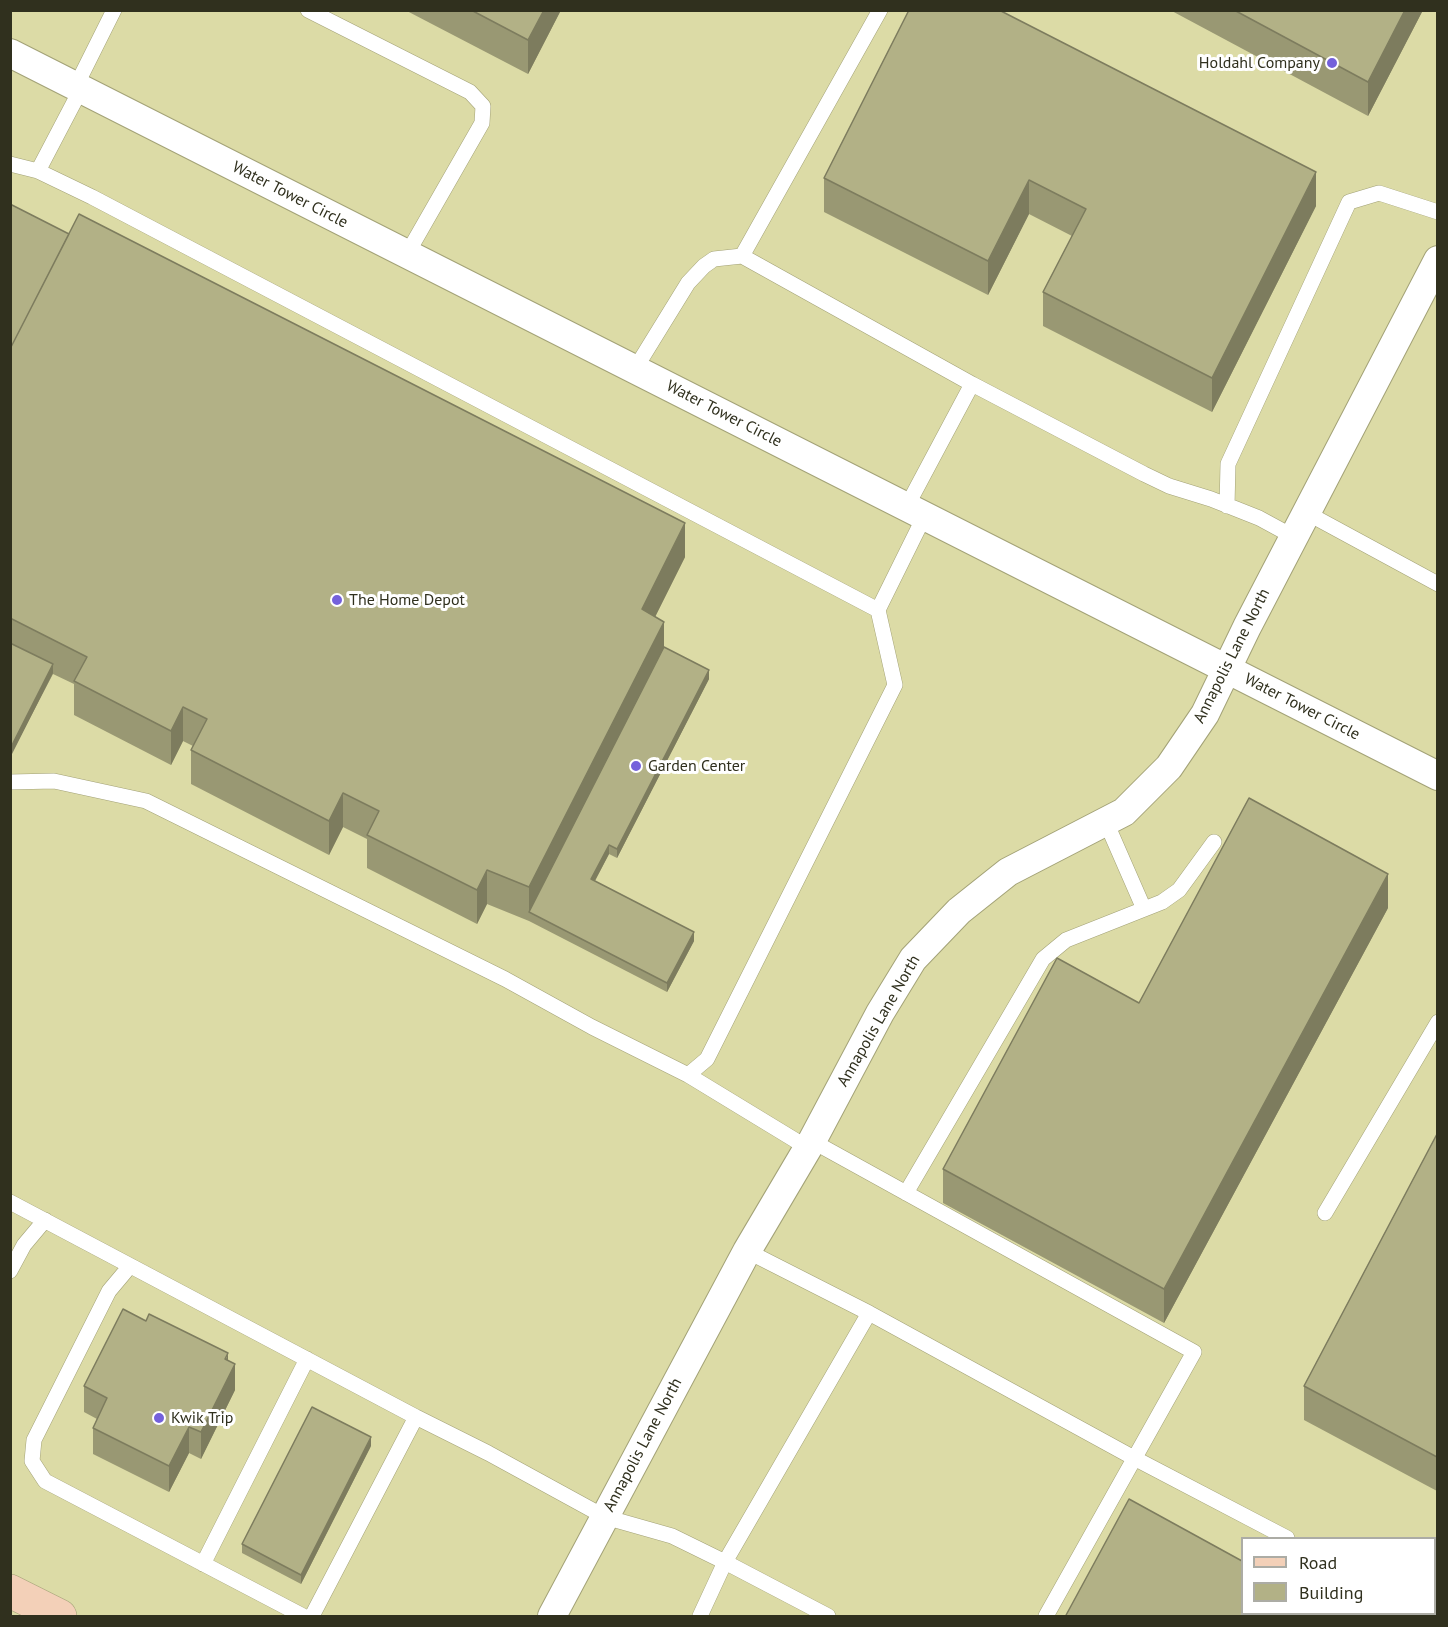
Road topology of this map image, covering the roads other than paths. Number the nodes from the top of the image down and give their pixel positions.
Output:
1 (114, 10) edge
2 (308, 10) edge
3 (880, 10) edge
4 (10, 53) edge
5 (78, 87) junction
6 (10, 164) edge
7 (38, 171) junction
8 (1437, 212) edge
9 (407, 254) junction
10 (742, 256) junction
11 (1437, 260) edge
12 (635, 369) junction
13 (972, 384) junction
14 (1227, 506) junction
15 (916, 511) junction
16 (1300, 525) junction
17 (1437, 584) edge
18 (878, 610) junction
19 (1227, 668) junction
20 (1437, 776) edge
21 (10, 782) edge
22 (1106, 822) junction
23 (1214, 842) dead end
24 (1144, 909) junction
25 (1437, 1022) edge
26 (688, 1075) junction
27 (810, 1144) junction
28 (906, 1193) junction
29 (10, 1202) edge
30 (1325, 1213) dead end
31 (45, 1220) junction
32 (747, 1251) junction
33 (130, 1266) junction
34 (10, 1271) edge
35 (868, 1313) junction
36 (307, 1359) junction
37 (416, 1417) junction
38 (1134, 1458) junction
39 (605, 1517) junction
40 (1283, 1537) edge
41 (725, 1562) junction
42 (203, 1564) junction
43 (10, 1591) edge
44 (60, 1617) edge
45 (303, 1617) edge
46 (312, 1617) edge
47 (552, 1617) edge
48 (700, 1617) edge
49 (828, 1617) edge
50 (1046, 1617) edge

1 - 5 lane
2 - 9 lane
3 - 10 lane
4 - 5 street, Water Tower Circle
5 - 7 lane
5 - 9 street, Water Tower Circle
6 - 7 lane
7 - 18 lane
8 - 14 lane
9 - 12 street, Water Tower Circle
10 - 12 lane
10 - 13 lane
11 - 16 street, Annapolis Lane North
12 - 15 street, Water Tower Circle
13 - 14 lane
13 - 15 lane
14 - 16 lane
15 - 18 lane
15 - 19 street, Water Tower Circle
16 - 17 lane
16 - 19 street, Annapolis Lane North
18 - 26 lane
19 - 20 street, Water Tower Circle
19 - 22 street, Annapolis Lane North
21 - 26 lane
22 - 24 lane
22 - 27 street, Annapolis Lane North
23 - 24 lane
24 - 28 lane
25 - 30 lane
26 - 27 lane
27 - 28 lane
27 - 32 street, Annapolis Lane North
28 - 38 lane
29 - 31 lane
31 - 33 lane
31 - 34 lane
32 - 35 lane
32 - 39 street, Annapolis Lane North
33 - 36 lane
33 - 42 lane
35 - 38 lane
35 - 41 lane
36 - 37 lane
36 - 42 lane
37 - 39 lane
37 - 46 lane
38 - 40 lane
38 - 50 lane
39 - 41 lane
39 - 47 street, Annapolis Lane North
41 - 48 lane
41 - 49 lane
42 - 45 lane
43 - 44 main road

